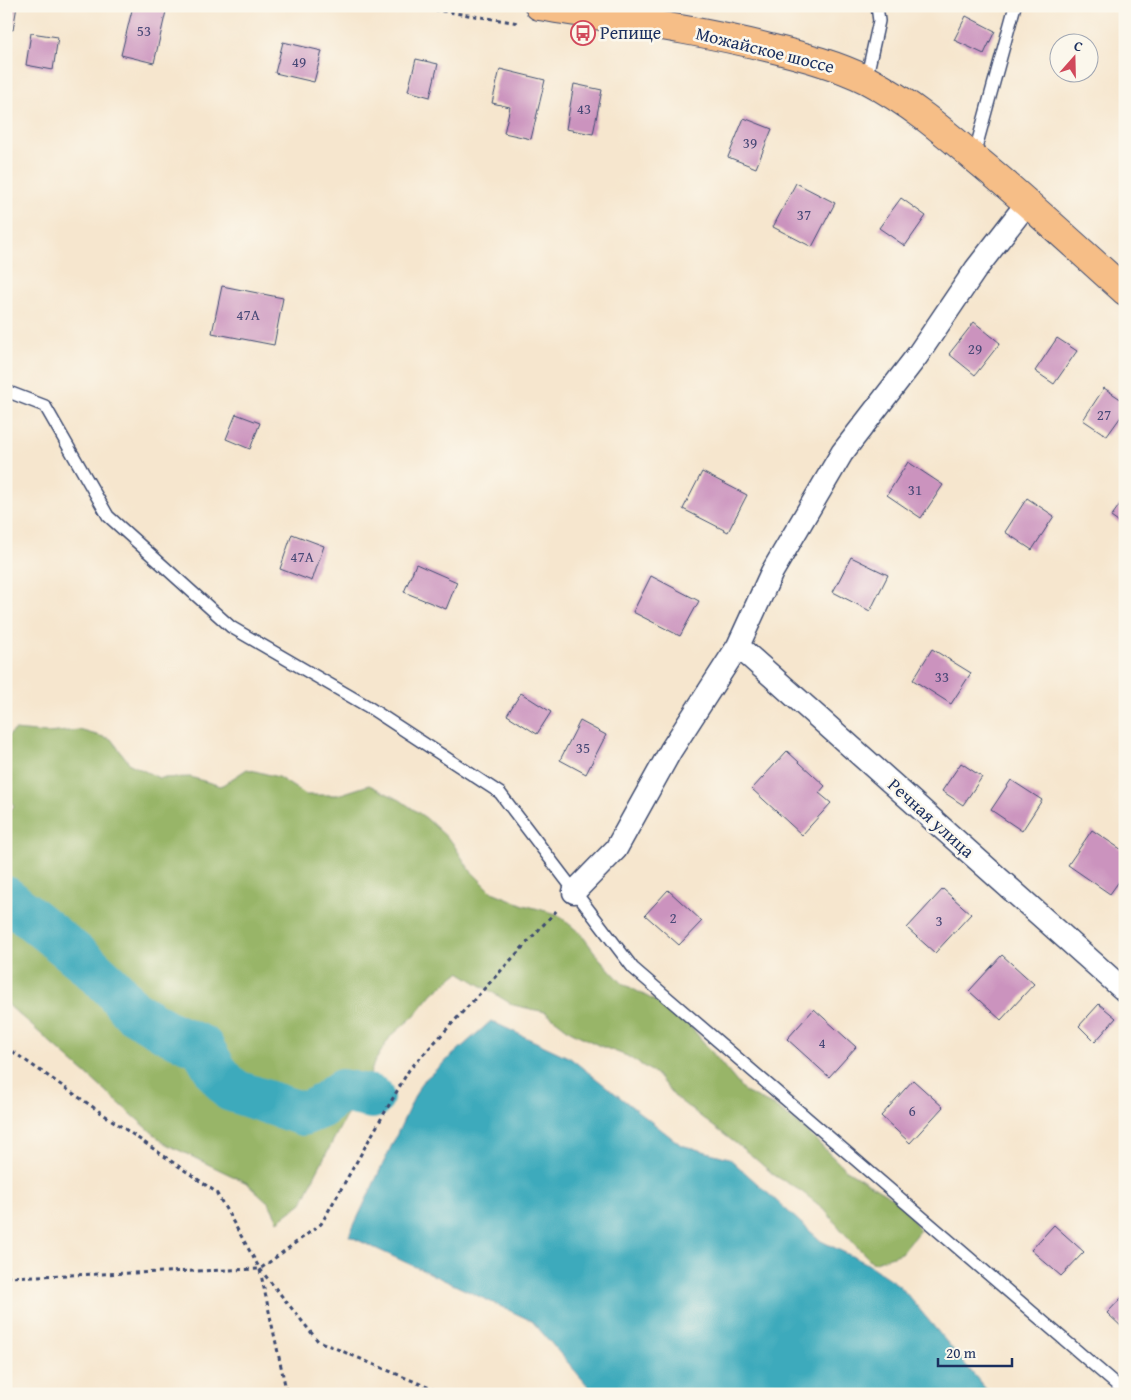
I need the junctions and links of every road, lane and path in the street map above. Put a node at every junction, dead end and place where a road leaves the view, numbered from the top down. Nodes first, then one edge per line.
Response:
1 (410, 6) edge
2 (877, 6) edge
3 (1015, 6) edge
4 (532, 15) edge
5 (866, 80) junction
6 (974, 157) junction
7 (1028, 202) junction
8 (1125, 291) edge
9 (6, 391) edge
10 (738, 646) junction
11 (574, 892) junction
12 (1125, 991) edge
13 (6, 1047) edge
14 (260, 1270) junction
15 (6, 1277) edge
16 (1125, 1392) edge
17 (287, 1394) edge
18 (444, 1394) edge

1 - 4 path
2 - 5 lane
3 - 6 lane
4 - 5 main road, Можайское шоссе
5 - 6 main road, Можайское шоссе
6 - 7 main road, Можайское шоссе
7 - 8 main road, Можайское шоссе
7 - 10 street
9 - 11 lane
10 - 11 street
10 - 12 street, Речная улица
11 - 14 path
11 - 16 lane
13 - 14 path
14 - 15 path
14 - 17 path
14 - 18 path

